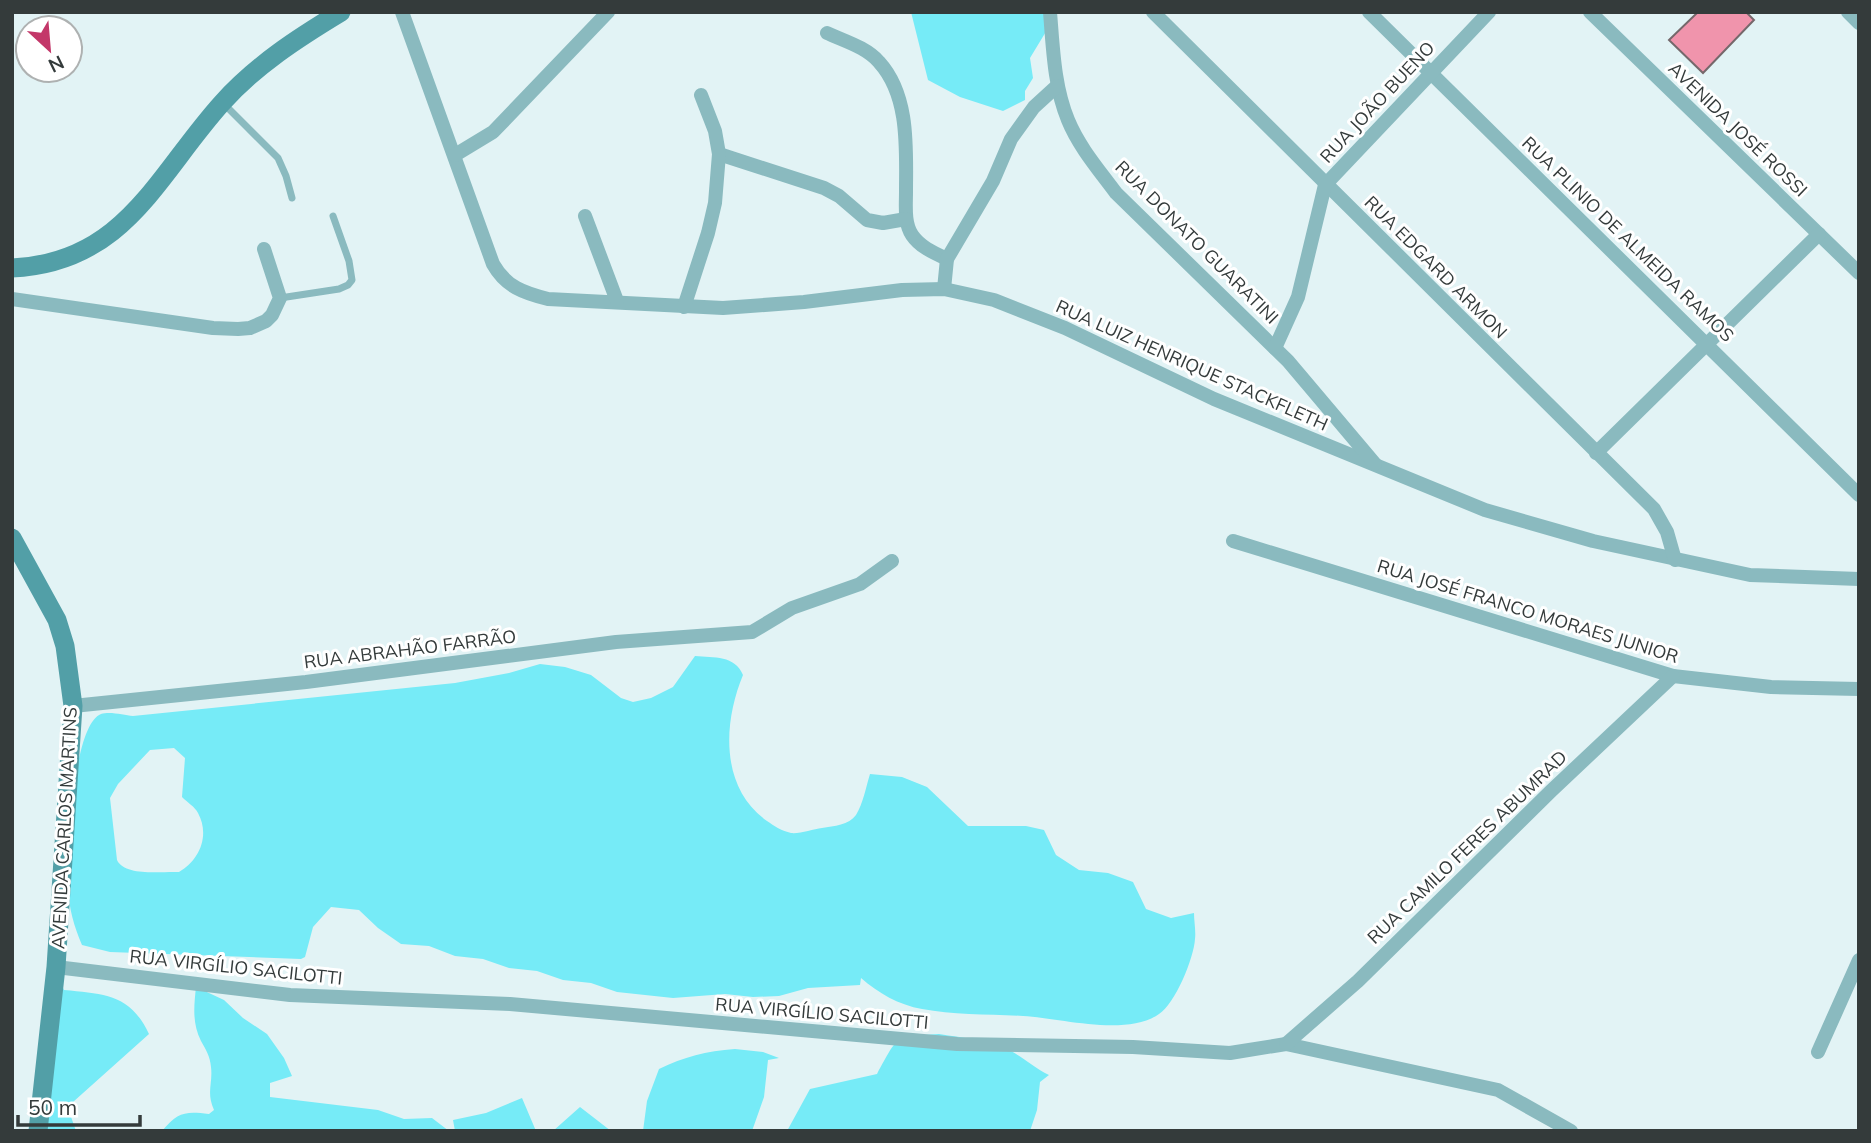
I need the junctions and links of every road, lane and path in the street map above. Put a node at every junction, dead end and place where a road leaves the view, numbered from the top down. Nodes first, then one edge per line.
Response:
1 (341, 12) edge
2 (402, 12) edge
3 (608, 12) edge
4 (1050, 12) edge
5 (1153, 12) edge
6 (1369, 12) edge
7 (1489, 12) edge
8 (1590, 12) edge
9 (1849, 12) edge
10 (1859, 23) edge
11 (827, 33) dead end
12 (1431, 73) junction
13 (1057, 86) junction
14 (701, 95) dead end
15 (223, 102) junction
16 (455, 155) junction
17 (719, 155) junction
18 (1325, 185) junction
19 (292, 198) dead end
20 (333, 216) dead end
21 (585, 216) dead end
22 (906, 219) junction
23 (1819, 234) junction
24 (264, 249) dead end
25 (947, 259) junction
26 (12, 268) edge
27 (1859, 272) edge
28 (944, 289) junction
29 (281, 298) junction
30 (12, 299) edge
31 (617, 301) junction
32 (684, 307) junction
33 (1708, 344) junction
34 (1275, 348) junction
35 (1597, 453) junction
36 (1378, 468) junction
37 (1859, 495) edge
38 (12, 538) edge
39 (1233, 541) dead end
40 (1675, 560) junction
41 (892, 561) dead end
42 (1859, 579) edge
43 (1673, 676) junction
44 (1859, 689) edge
45 (73, 706) junction
46 (1859, 960) edge
47 (56, 967) junction
48 (1286, 1044) junction
49 (1818, 1052) dead end
50 (38, 1131) edge
51 (1571, 1131) edge

1 - 15 street
2 - 16 street
3 - 16 street
4 - 13 street, RUA DONATO GUARATINI
5 - 18 street, RUA EDGARD ARMON
6 - 12 street, RUA PLINIO DE ALMEIDA RAMOS
7 - 12 street, RUA JOÃO BUENO
8 - 23 street, AVENIDA JOSÉ ROSSI
9 - 10 street
11 - 22 street
12 - 18 street, RUA JOÃO BUENO
12 - 33 street, RUA PLINIO DE ALMEIDA RAMOS
13 - 25 street
13 - 34 street, RUA DONATO GUARATINI
14 - 17 street
15 - 19 lane
15 - 26 street
16 - 31 street, RUA LUIZ HENRIQUE STACKFLETH
17 - 22 street
17 - 32 street
18 - 34 street, RUA JOÃO BUENO
18 - 35 street, RUA EDGARD ARMON
20 - 29 lane
21 - 31 street
22 - 25 street
23 - 27 street, AVENIDA JOSÉ ROSSI
23 - 33 street
24 - 29 street
25 - 28 street
28 - 32 street, RUA LUIZ HENRIQUE STACKFLETH
28 - 36 street, RUA LUIZ HENRIQUE STACKFLETH
29 - 30 street
31 - 32 street, RUA LUIZ HENRIQUE STACKFLETH
33 - 35 street
33 - 37 street, RUA PLINIO DE ALMEIDA RAMOS
34 - 36 street, RUA DONATO GUARATINI
35 - 40 street, RUA EDGARD ARMON
36 - 40 street, RUA LUIZ HENRIQUE STACKFLETH
38 - 45 street, AVENIDA CARLOS MARTINS
39 - 43 street, RUA JOSÉ FRANCO MORAES JUNIOR
40 - 42 street, RUA LUIZ HENRIQUE STACKFLETH
41 - 45 street, RUA ABRAHÃO FARRÃO
43 - 44 street, RUA JOSÉ FRANCO MORAES JUNIOR
43 - 48 street, RUA CAMILO FERES ABUMRAD
45 - 47 street, AVENIDA CARLOS MARTINS
46 - 49 street
47 - 48 street, RUA VIRGÍLIO SACILOTTI
47 - 50 street, AVENIDA CARLOS MARTINS
48 - 51 street, RUA VIRGÍLIO SACILOTTI

